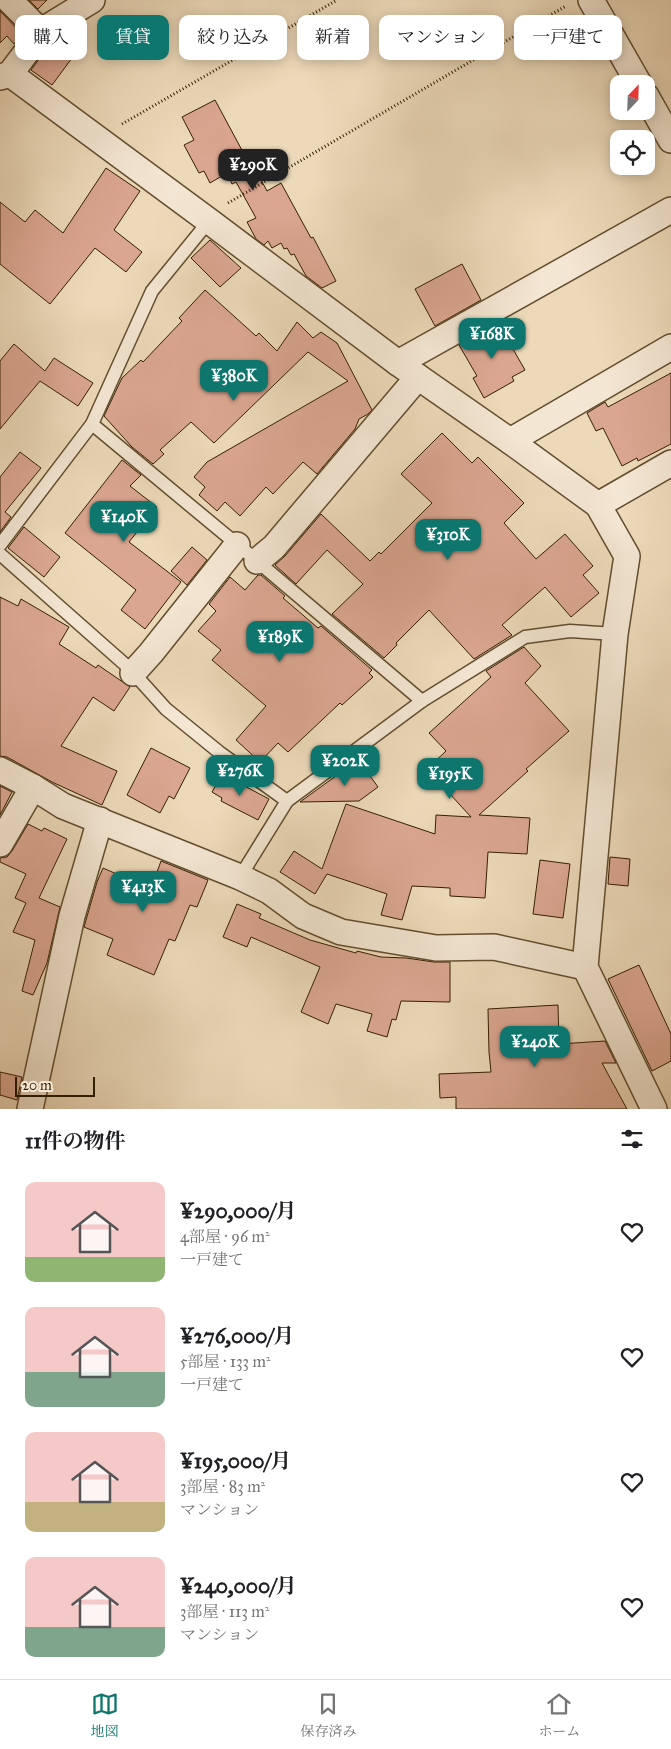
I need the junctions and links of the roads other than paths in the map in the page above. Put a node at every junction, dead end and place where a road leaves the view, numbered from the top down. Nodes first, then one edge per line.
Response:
1 (9, 0) edge
2 (92, 0) edge
3 (580, 2) edge
4 (24, 15) edge
5 (68, 15) edge
6 (18, 60) edge
7 (5, 75) edge
8 (633, 75) edge
9 (655, 112) edge
10 (671, 140) edge
11 (671, 210) edge
12 (206, 219) junction
13 (671, 347) edge
14 (398, 363) junction
15 (418, 377) junction
16 (92, 424) junction
17 (510, 441) junction
18 (671, 463) edge
19 (598, 504) junction
20 (0, 545) edge
21 (237, 545) junction
22 (0, 554) edge
23 (257, 561) junction
24 (615, 634) junction
25 (133, 673) junction
26 (422, 701) junction
27 (0, 770) edge
28 (33, 787) junction
29 (287, 801) junction
30 (100, 820) junction
31 (0, 844) edge
32 (240, 877) junction
33 (585, 967) junction
34 (30, 1109) edge
35 (654, 1109) edge

1 - 4 street
2 - 5 street
3 - 8 street
6 - 7 street
7 - 12 street
9 - 10 street
11 - 14 street
12 - 14 street
12 - 16 lane
13 - 17 street
14 - 15 street
15 - 17 street
15 - 23 street
16 - 20 lane
16 - 21 lane
17 - 19 street
18 - 19 street
19 - 24 street
21 - 23 lane
21 - 25 street
22 - 25 lane
23 - 26 lane
24 - 26 lane
24 - 33 street
25 - 29 lane
26 - 29 lane
27 - 28 street
28 - 30 street
28 - 31 street
29 - 32 lane
30 - 32 street
30 - 34 street
32 - 33 street
33 - 35 street

